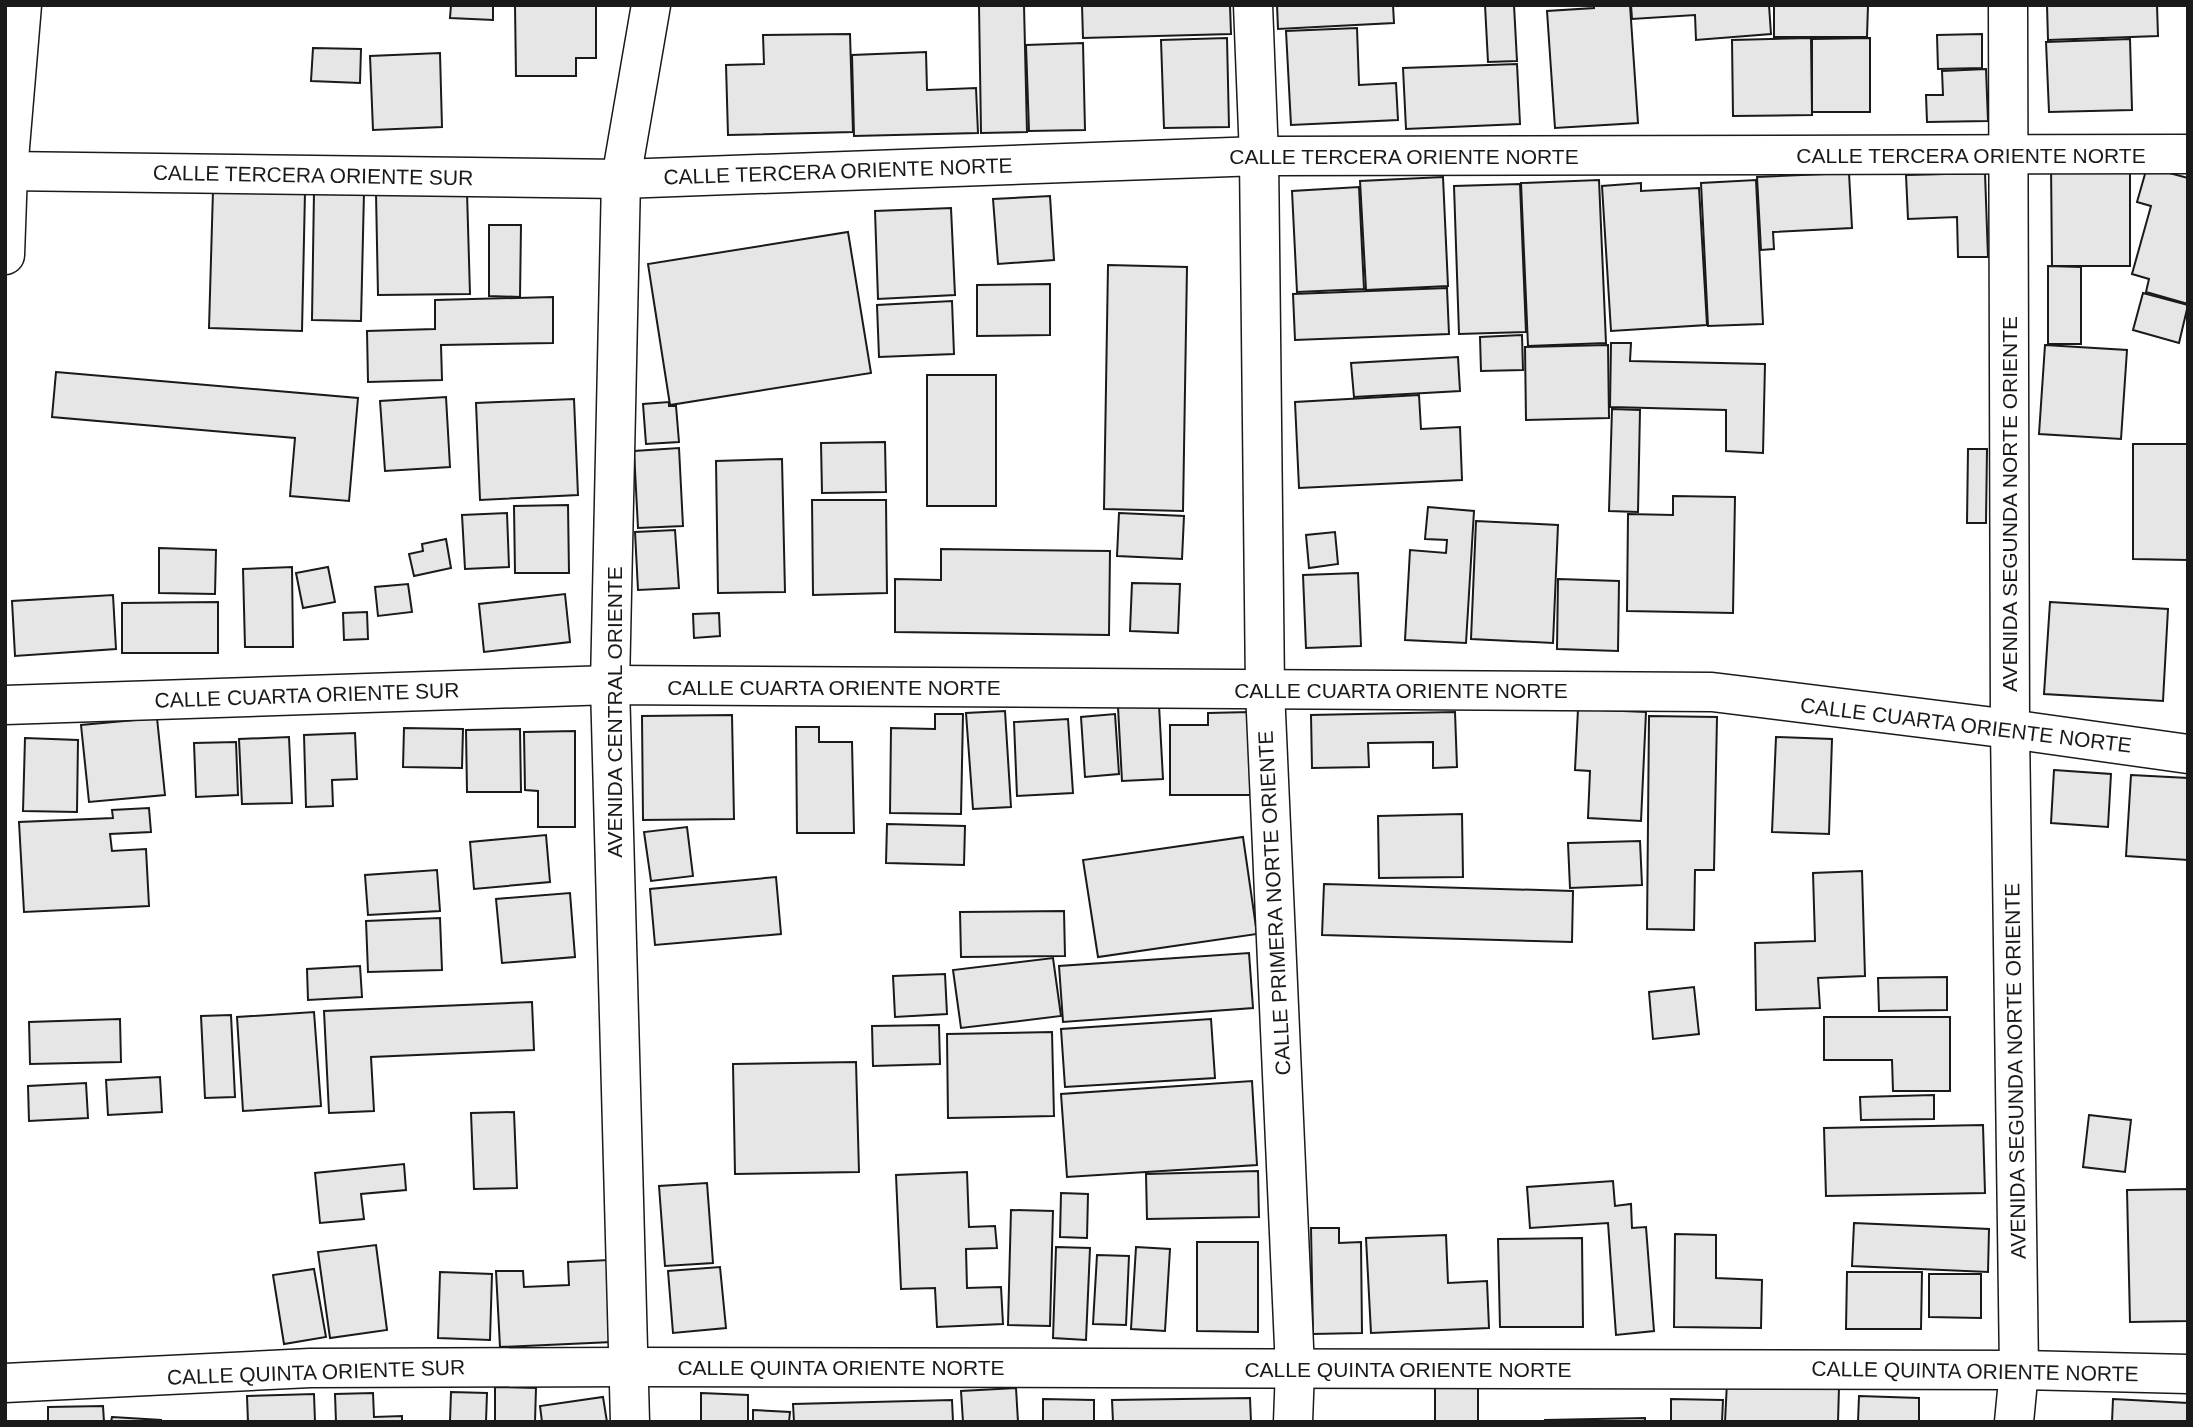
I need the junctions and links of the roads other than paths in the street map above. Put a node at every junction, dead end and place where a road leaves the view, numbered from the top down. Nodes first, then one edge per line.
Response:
1 (22, 5) edge
2 (651, 5) edge
3 (1253, 5) edge
4 (2008, 5) edge
5 (2009, 153) junction
6 (2188, 154) edge
7 (1259, 156) junction
8 (6, 171) edge
9 (621, 179) junction
10 (5, 254) edge
11 (610, 685) junction
12 (1265, 690) junction
13 (5, 705) edge
14 (2010, 729) junction
15 (2188, 754) edge
16 (628, 1367) junction
17 (1295, 1369) junction
18 (2019, 1370) junction
19 (2188, 1374) edge
20 (5, 1383) edge
21 (630, 1422) edge
22 (1293, 1422) edge
23 (2014, 1422) edge

1 - 8 street
2 - 9 street, AVENIDA CENTRAL ORIENTE
3 - 7 street, CALLE PRIMERA NORTE ORIENTE
4 - 5 street, AVENIDA SEGUNDA NORTE ORIENTE
5 - 6 street, CALLE TERCERA ORIENTE NORTE
5 - 7 street, CALLE TERCERA ORIENTE NORTE
5 - 14 street, AVENIDA SEGUNDA NORTE ORIENTE
7 - 9 street, CALLE TERCERA ORIENTE NORTE
7 - 12 street, CALLE PRIMERA NORTE ORIENTE
8 - 9 street, CALLE TERCERA ORIENTE SUR
8 - 10 street
9 - 11 street, AVENIDA CENTRAL ORIENTE
11 - 12 street, CALLE CUARTA ORIENTE NORTE
11 - 13 street, CALLE CUARTA ORIENTE SUR
11 - 16 street, AVENIDA CENTRAL ORIENTE
12 - 14 street, CALLE CUARTA ORIENTE NORTE
12 - 17 street, CALLE PRIMERA NORTE ORIENTE
14 - 15 street, CALLE CUARTA ORIENTE NORTE
14 - 18 street, AVENIDA SEGUNDA NORTE ORIENTE
16 - 17 street, CALLE QUINTA ORIENTE NORTE
16 - 20 street, CALLE QUINTA ORIENTE SUR
16 - 21 street, AVENIDA CENTRAL ORIENTE
17 - 18 street, CALLE QUINTA ORIENTE NORTE
17 - 22 street, CALLE PRIMERA NORTE ORIENTE
18 - 19 street, CALLE QUINTA ORIENTE NORTE
18 - 23 street, AVENIDA SEGUNDA NORTE ORIENTE

